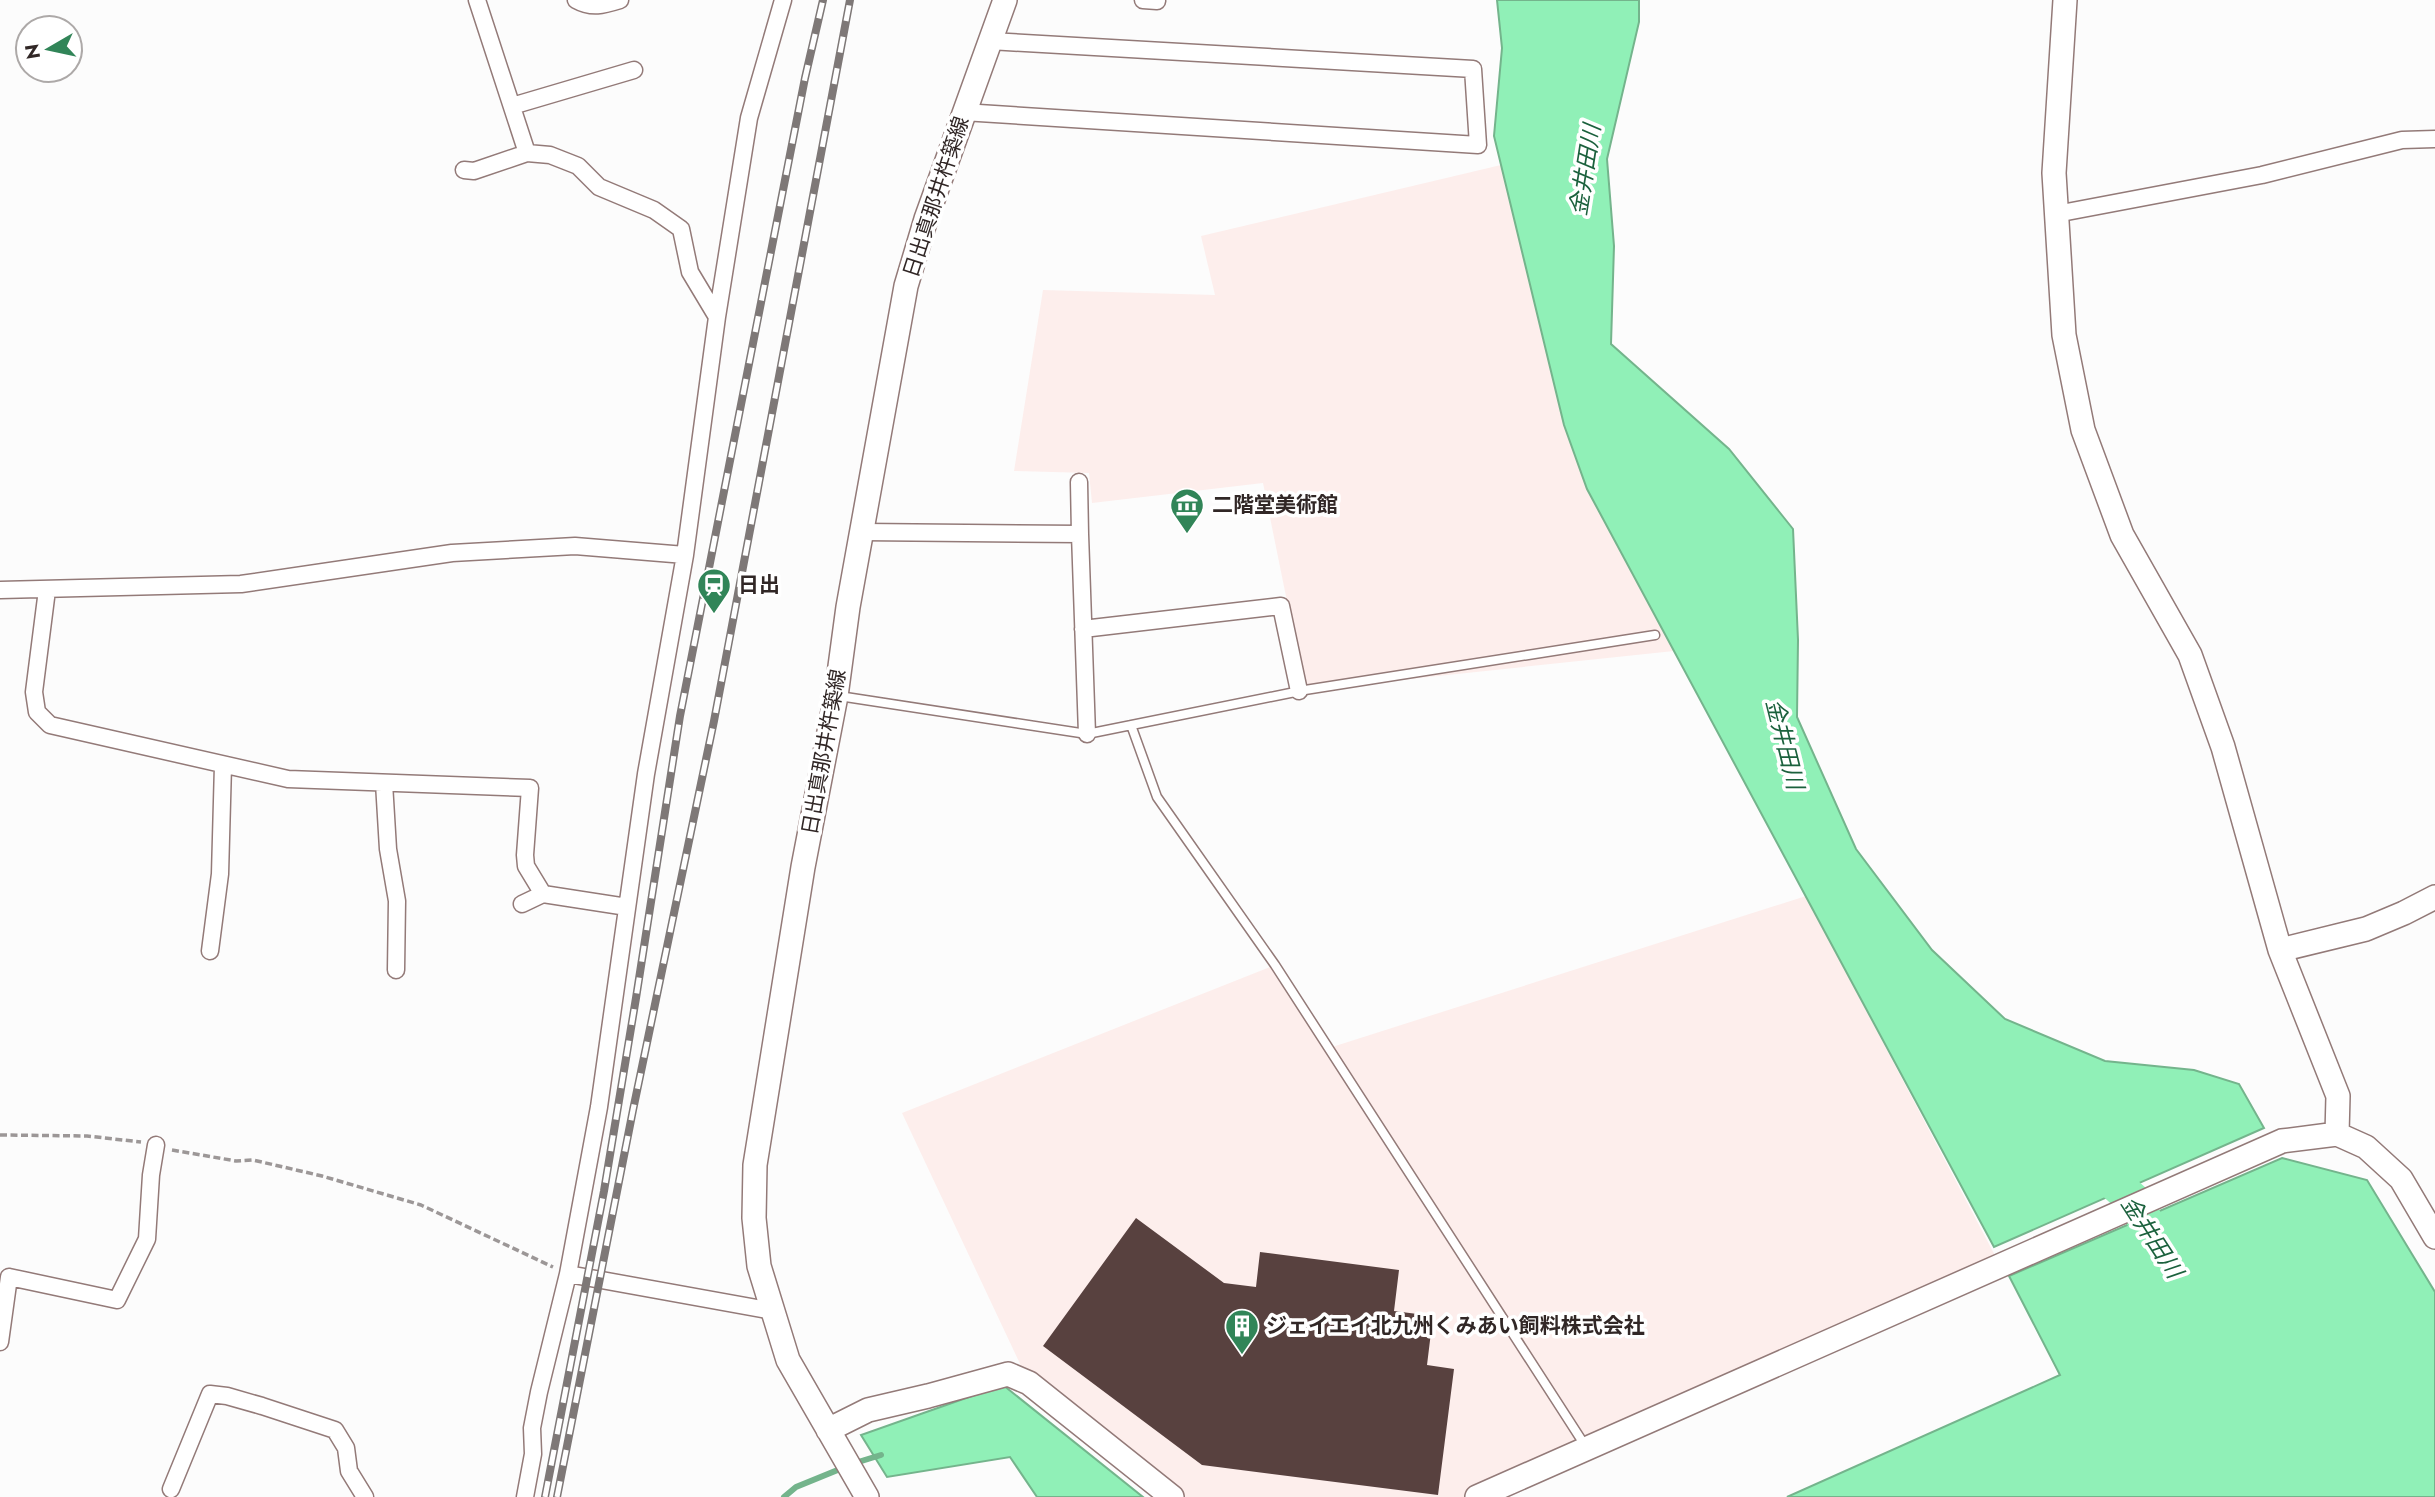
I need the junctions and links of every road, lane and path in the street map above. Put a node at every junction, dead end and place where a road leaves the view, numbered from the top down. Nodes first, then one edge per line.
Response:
1 (477, 0) edge
2 (576, 0) edge
3 (620, 0) edge
4 (783, 0) edge
5 (1005, 0) edge
6 (1143, 0) edge
7 (2065, 0) edge
8 (1157, 1) edge
9 (990, 41) junction
10 (634, 70) dead end
11 (512, 106) junction
12 (964, 112) junction
13 (2435, 139) edge
14 (527, 153) junction
15 (464, 170) dead end
16 (2056, 214) junction
17 (717, 317) junction
18 (1079, 482) dead end
19 (862, 532) junction
20 (1080, 534) junction
21 (685, 555) junction
22 (0, 590) edge
23 (47, 590) junction
24 (1083, 629) junction
25 (1656, 635) dead end
26 (1299, 691) junction
27 (836, 696) junction
28 (1131, 725) junction
29 (1087, 734) junction
30 (223, 765) junction
31 (384, 783) junction
32 (544, 894) junction
33 (2435, 897) edge
34 (522, 904) dead end
35 (627, 907) junction
36 (2280, 950) junction
37 (210, 951) dead end
38 (396, 970) dead end
39 (2337, 1134) junction
40 (0, 1135) edge
41 (156, 1145) junction
42 (2435, 1237) edge
43 (568, 1274) junction
44 (773, 1311) junction
45 (0, 1342) edge
46 (828, 1430) junction
47 (1586, 1447) junction
48 (171, 1489) dead end
49 (365, 1497) edge
50 (525, 1497) edge
51 (867, 1497) edge
52 (1172, 1497) edge
53 (1477, 1497) edge

1 - 11 street
2 - 3 street
4 - 17 street
5 - 9 street, 日出真那井杵築線
6 - 8 street
7 - 16 street
9 - 12 street, 日出真那井杵築線
9 - 12 street
10 - 11 street
11 - 14 street
12 - 19 street, 日出真那井杵築線
13 - 16 street
14 - 15 street
14 - 17 street
16 - 36 street
17 - 21 street
18 - 20 street
19 - 20 street
19 - 27 street, 日出真那井杵築線
20 - 24 street
21 - 23 street
21 - 35 street
22 - 23 street
23 - 30 street
24 - 26 street
24 - 29 street
25 - 26 lane
26 - 28 lane
27 - 29 lane
27 - 44 street, 日出真那井杵築線
28 - 29 lane
28 - 47 lane
30 - 31 street
30 - 37 street
31 - 32 street
31 - 38 street
32 - 34 street
32 - 35 street
33 - 36 street
35 - 43 street
36 - 39 street
39 - 42 street
39 - 47 street
40 - 41 path
41 - 43 path
41 - 45 street
43 - 44 street
43 - 50 street
44 - 46 street, 日出真那井杵築線
46 - 51 street, 日出真那井杵築線
46 - 52 street
47 - 53 street
48 - 49 street

